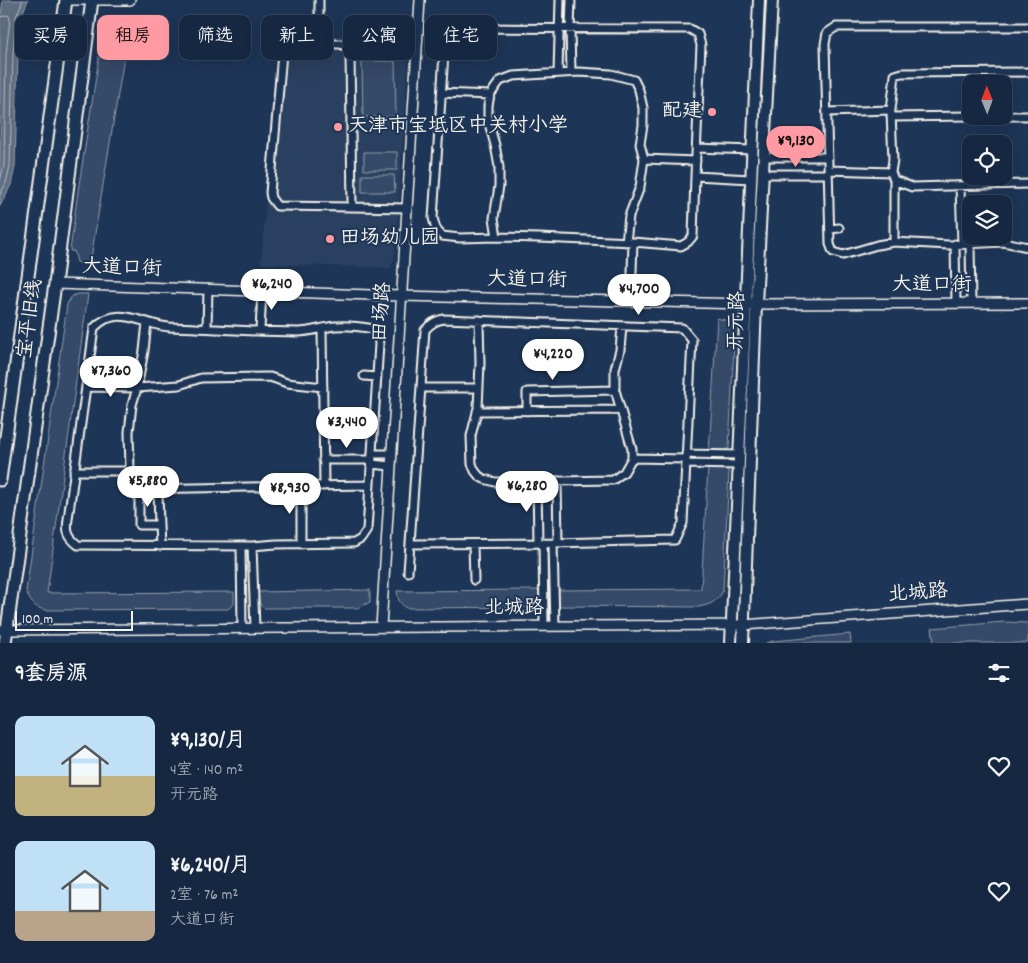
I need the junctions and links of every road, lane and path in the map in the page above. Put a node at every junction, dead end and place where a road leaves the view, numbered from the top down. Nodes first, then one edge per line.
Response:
1 (66, 0) edge
2 (71, 0) edge
3 (92, 0) edge
4 (130, 0) edge
5 (319, 0) edge
6 (420, 0) edge
7 (560, 0) edge
8 (571, 0) edge
9 (759, 0) edge
10 (772, 0) edge
11 (319, 15) edge
12 (1028, 27) edge
13 (558, 28) junction
14 (570, 28) junction
15 (333, 44) edge
16 (281, 60) edge
17 (571, 72) junction
18 (1028, 72) edge
19 (558, 73) junction
20 (442, 93) junction
21 (490, 95) junction
22 (827, 112) junction
23 (891, 113) junction
24 (962, 116) edge
25 (1012, 116) edge
26 (1028, 116) edge
27 (696, 148) junction
28 (752, 150) junction
29 (763, 157) junction
30 (828, 157) junction
31 (644, 159) junction
32 (696, 161) junction
33 (828, 172) junction
34 (890, 172) junction
35 (762, 174) junction
36 (696, 176) junction
37 (751, 178) junction
38 (894, 180) junction
39 (1028, 184) edge
40 (960, 186) junction
41 (352, 207) junction
42 (407, 208) junction
43 (839, 228) dead end
44 (830, 229) junction
45 (497, 237) junction
46 (630, 242) junction
47 (894, 242) junction
48 (962, 244) junction
49 (1012, 244) edge
50 (962, 245) edge
51 (1028, 247) edge
52 (56, 284) junction
53 (208, 289) junction
54 (262, 291) junction
55 (401, 296) junction
56 (631, 301) junction
57 (956, 303) junction
58 (971, 303) junction
59 (1028, 303) edge
60 (751, 304) junction
61 (479, 320) junction
62 (147, 322) junction
63 (622, 326) junction
64 (207, 328) junction
65 (322, 329) junction
66 (260, 330) junction
67 (364, 376) dead end
68 (377, 376) junction
69 (86, 387) junction
70 (323, 387) junction
71 (137, 388) junction
72 (421, 388) junction
73 (479, 388) junction
74 (615, 390) junction
75 (620, 410) junction
76 (477, 411) junction
77 (527, 411) junction
78 (392, 454) junction
79 (632, 458) junction
80 (372, 459) junction
81 (686, 459) junction
82 (323, 460) junction
83 (739, 460) junction
84 (391, 466) junction
85 (74, 470) junction
86 (130, 471) junction
87 (0, 480) edge
88 (557, 481) junction
89 (537, 482) junction
90 (370, 485) junction
91 (301, 486) junction
92 (324, 486) junction
93 (139, 489) junction
94 (158, 489) junction
95 (159, 527) junction
96 (540, 543) junction
97 (556, 543) junction
98 (301, 544) junction
99 (410, 544) junction
100 (474, 544) junction
101 (160, 546) junction
102 (241, 546) junction
103 (252, 546) junction
104 (408, 572) dead end
105 (474, 580) dead end
106 (1028, 604) edge
107 (732, 625) junction
108 (743, 625) junction
109 (544, 626) junction
110 (555, 626) junction
111 (381, 627) junction
112 (242, 628) junction
113 (255, 628) junction
114 (3, 630) edge
115 (5, 643) edge
116 (731, 643) edge
117 (743, 643) edge

1 - 87 main road, 宝平旧线
2 - 3 street
3 - 4 street
3 - 52 main road, 宝平旧线
5 - 11 street
6 - 42 street, 田场路
7 - 13 street
8 - 14 street
9 - 28 main road, 开元路
10 - 29 main road, 开元路
12 - 22 street
13 - 14 street
13 - 19 street
13 - 20 street
14 - 17 street
14 - 27 street
15 - 41 street
16 - 41 street
17 - 19 street
17 - 31 street
18 - 23 street
19 - 21 street
20 - 21 street
20 - 45 street
21 - 45 street
22 - 23 street
22 - 30 street
23 - 24 street
23 - 34 street
25 - 26 street
27 - 28 street
27 - 32 street
28 - 37 main road, 开元路
29 - 30 street
29 - 35 main road, 开元路
30 - 33 street
31 - 32 street
31 - 46 street
32 - 36 street
33 - 34 street
33 - 35 street
33 - 44 street
34 - 38 street
35 - 60 main road, 开元路
36 - 37 street
36 - 46 street
37 - 60 main road, 开元路
38 - 40 street
38 - 47 street
39 - 40 street
40 - 48 street
41 - 42 street
42 - 55 street, 田场路
43 - 44 street
44 - 47 street
45 - 46 street
46 - 56 street
47 - 48 street
48 - 57 street
49 - 51 street
50 - 58 street
52 - 53 street, 大道口街
52 - 114 main road, 宝平旧线
53 - 54 street, 大道口街
53 - 64 street
54 - 55 street, 大道口街
54 - 66 street
55 - 56 street, 大道口街
55 - 78 street, 田场路
56 - 60 street, 大道口街
57 - 58 street, 大道口街
57 - 60 street, 大道口街
58 - 59 street, 大道口街
60 - 83 main road, 开元路
60 - 108 main road, 开元路
61 - 63 street
61 - 72 street
61 - 73 street
62 - 64 street
62 - 69 street
62 - 71 street
63 - 74 street
63 - 81 street
64 - 66 street
65 - 66 street
65 - 68 street
65 - 70 street
67 - 68 street
68 - 80 street
69 - 71 street
69 - 85 street
70 - 71 street
70 - 82 street
71 - 86 street
72 - 73 street
72 - 99 street
73 - 76 street
74 - 75 street
74 - 77 street
75 - 77 street
75 - 79 street
76 - 77 street
76 - 89 street
78 - 80 street
78 - 84 street, 田场路
79 - 81 street
79 - 88 street
80 - 82 street
80 - 84 street
80 - 90 street
81 - 83 street
81 - 97 street
82 - 92 street
83 - 107 main road, 开元路
84 - 111 street, 田场路
85 - 86 street
85 - 101 street
86 - 93 street
88 - 89 street
88 - 97 street
89 - 96 street
90 - 92 street
90 - 98 street
91 - 92 street
91 - 94 street
91 - 98 street
93 - 94 street
93 - 95 street
94 - 95 street
95 - 101 street
96 - 97 street
96 - 100 street
96 - 109 street
97 - 110 street
98 - 103 street
99 - 100 street
99 - 104 street
100 - 105 street
101 - 102 street
102 - 103 street
102 - 112 street
103 - 113 street
106 - 108 street, 北城路
107 - 108 street, 北城路
107 - 110 street, 北城路
107 - 116 main road, 开元路
108 - 117 main road, 开元路
109 - 110 street, 北城路
109 - 111 street, 北城路
111 - 113 street, 北城路
112 - 113 street, 北城路
112 - 114 street, 北城路
114 - 115 main road, 宝平旧线

